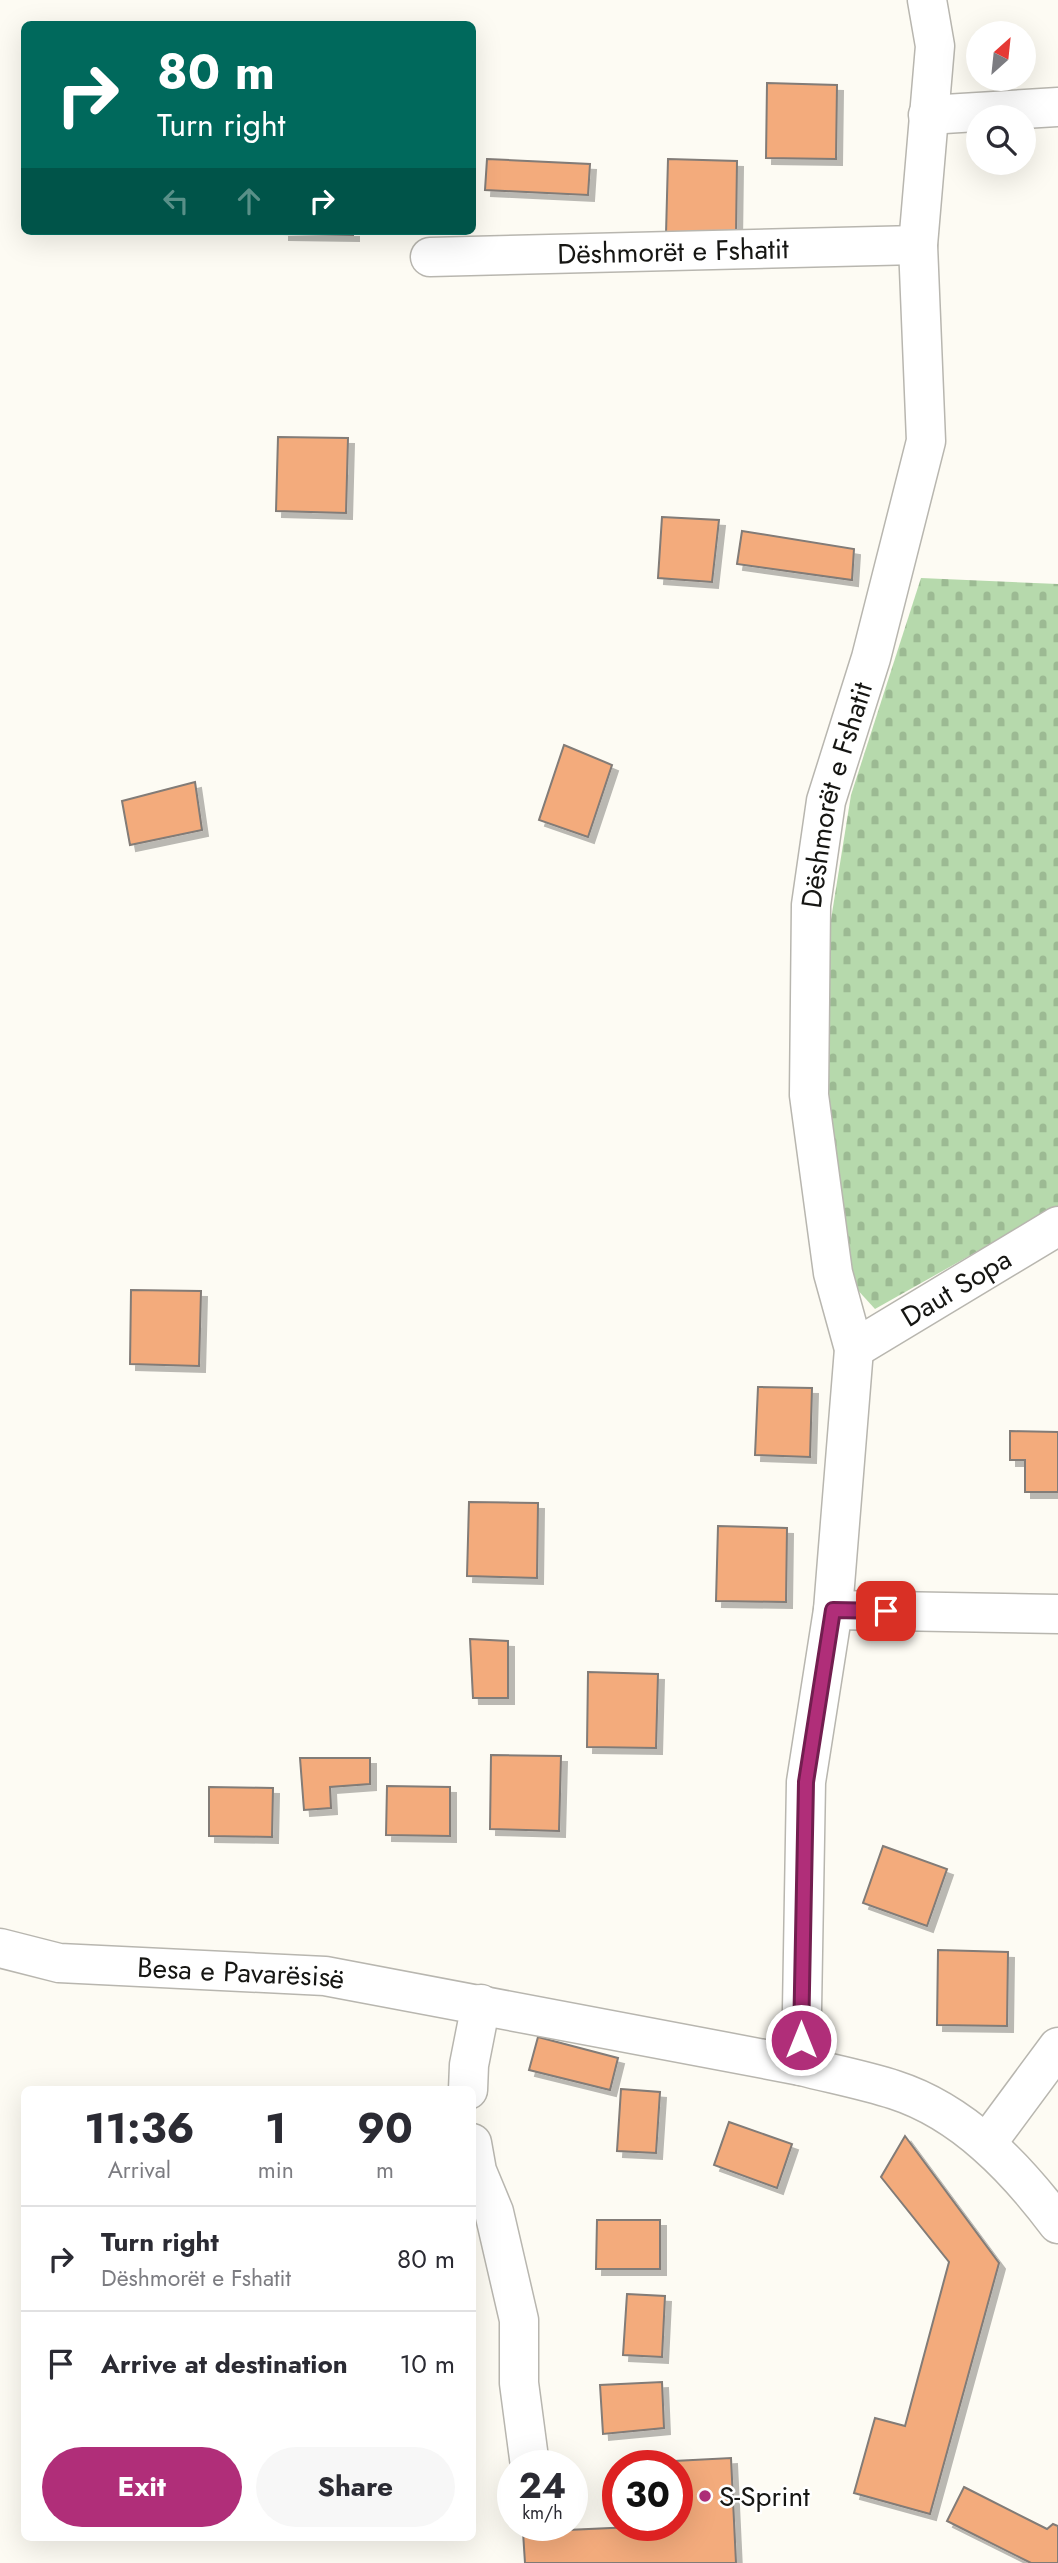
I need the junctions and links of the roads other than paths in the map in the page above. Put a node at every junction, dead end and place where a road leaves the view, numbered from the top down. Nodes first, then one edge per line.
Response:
1 (927, 0) edge
2 (1058, 107) edge
3 (928, 116) junction
4 (918, 245) junction
5 (430, 257) dead end
6 (1058, 1226) edge
7 (854, 1349) junction
8 (833, 1610) junction
9 (1058, 1614) edge
10 (0, 1948) edge
11 (481, 2004) junction
12 (1058, 2047) edge
13 (801, 2066) junction
14 (468, 2086) edge
15 (986, 2143) junction
16 (476, 2165) edge
17 (1058, 2224) edge
18 (528, 2450) edge

1 - 3 street, Dëshmorët e Fshatit
2 - 3 street
3 - 4 street, Dëshmorët e Fshatit
4 - 5 street, Dëshmorët e Fshatit
4 - 7 street, Dëshmorët e Fshatit
6 - 7 street, Daut Sopa
7 - 8 street, Dëshmorët e Fshatit
8 - 9 street
8 - 13 street
10 - 11 street, Besa e Pavarësisë
11 - 13 street, Besa e Pavarësisë
11 - 14 street
12 - 15 street
13 - 15 street
15 - 17 street
16 - 18 street

